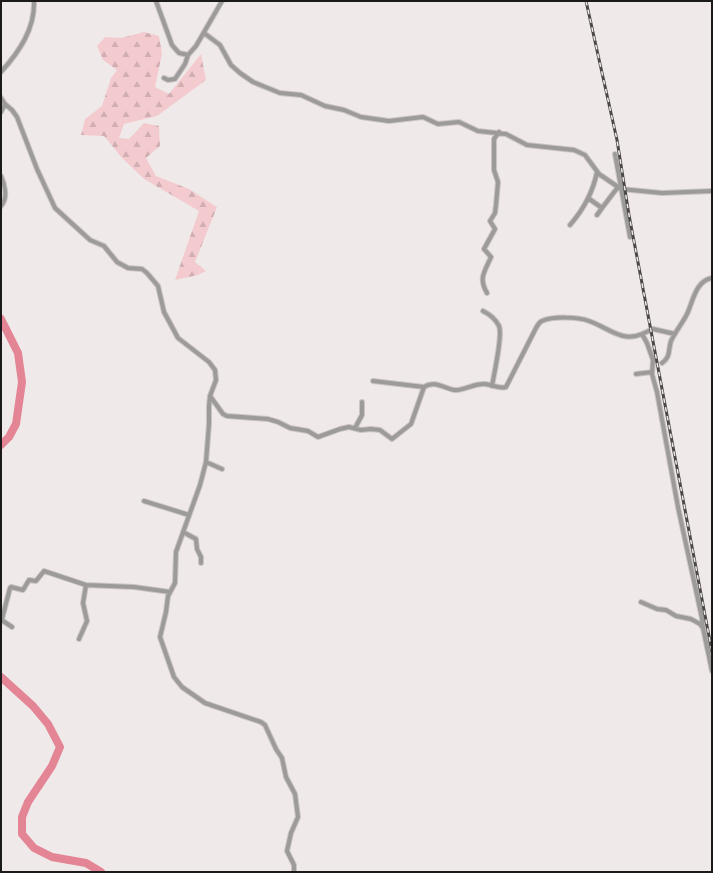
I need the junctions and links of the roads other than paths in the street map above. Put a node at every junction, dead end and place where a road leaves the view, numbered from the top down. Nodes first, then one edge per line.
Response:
1 (34, 1) edge
2 (156, 1) edge
3 (222, 1) edge
4 (204, 33) junction
5 (188, 55) junction
6 (1, 72) edge
7 (164, 78) dead end
8 (1, 98) edge
9 (5, 104) junction
10 (1, 112) edge
11 (499, 132) junction
12 (615, 154) dead end
13 (597, 172) junction
14 (1, 176) edge
15 (619, 188) junction
16 (712, 191) edge
17 (588, 198) junction
18 (1, 206) edge
19 (602, 208) junction
20 (598, 215) dead end
21 (570, 225) dead end
22 (630, 237) dead end
23 (712, 278) edge
24 (487, 293) dead end
25 (483, 311) dead end
26 (642, 334) junction
27 (675, 334) junction
28 (662, 363) dead end
29 (652, 372) junction
30 (636, 374) dead end
31 (373, 381) dead end
32 (492, 386) junction
33 (424, 387) junction
34 (210, 396) junction
35 (362, 402) dead end
36 (354, 428) junction
37 (206, 462) junction
38 (222, 468) dead end
39 (144, 502) dead end
40 (189, 515) junction
41 (183, 532) junction
42 (201, 563) dead end
43 (86, 585) junction
44 (170, 592) junction
45 (641, 602) dead end
46 (12, 628) dead end
47 (703, 628) junction
48 (79, 639) dead end
49 (712, 670) edge
50 (294, 872) edge

1 - 6 street
2 - 5 street
3 - 4 street
4 - 5 street
4 - 11 street
5 - 7 street
8 - 9 street
9 - 10 street
9 - 34 street
11 - 13 street
11 - 24 street
12 - 15 street
13 - 15 street
13 - 17 street
14 - 18 street
15 - 16 street
15 - 19 street
15 - 22 street
17 - 19 street
17 - 21 street
19 - 20 street
23 - 27 street
25 - 32 street
26 - 27 street
26 - 29 street
26 - 32 street
27 - 28 street
29 - 30 street
29 - 47 street
31 - 33 street
32 - 33 street
33 - 36 street
34 - 36 street
34 - 37 street
35 - 36 street
37 - 38 street
37 - 40 street
39 - 40 street
40 - 41 street
41 - 42 street
41 - 44 street
43 - 44 street
43 - 46 street
43 - 48 street
44 - 50 street
45 - 47 street
47 - 49 street

